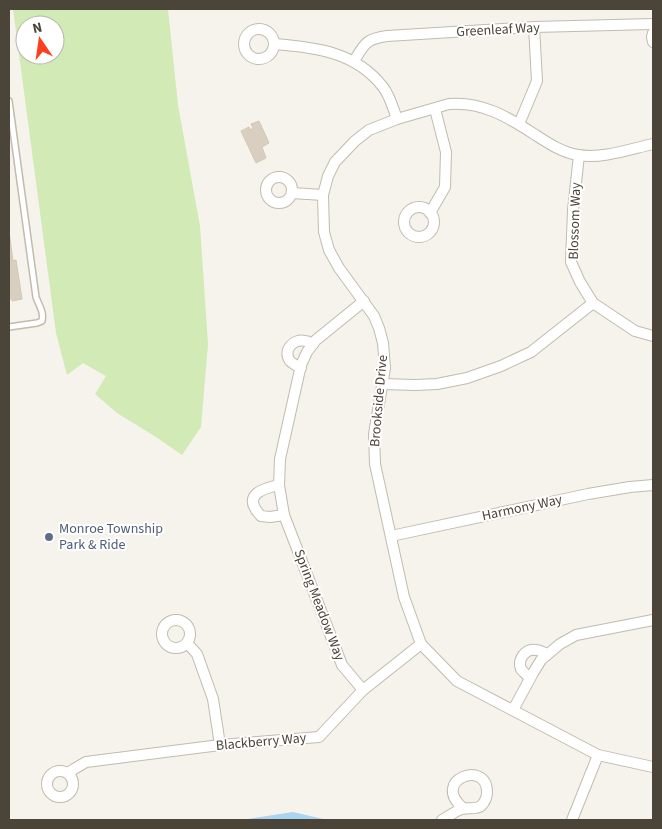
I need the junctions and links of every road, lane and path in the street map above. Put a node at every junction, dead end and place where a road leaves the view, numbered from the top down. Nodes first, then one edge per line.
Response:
1 (653, 24) edge
2 (534, 28) junction
3 (653, 33) edge
4 (653, 42) edge
5 (274, 44) dead end
6 (354, 61) junction
7 (9, 101) edge
8 (435, 109) junction
9 (397, 119) junction
10 (519, 124) junction
11 (653, 144) edge
12 (579, 155) junction
13 (292, 192) dead end
14 (322, 195) junction
15 (430, 213) dead end
16 (364, 301) junction
17 (593, 303) junction
18 (9, 327) edge
19 (653, 336) edge
20 (313, 344) junction
21 (301, 368) junction
22 (383, 384) junction
23 (278, 485) junction
24 (653, 485) edge
25 (284, 515) junction
26 (391, 536) junction
27 (653, 620) edge
28 (187, 642) dead end
29 (421, 644) junction
30 (548, 654) junction
31 (530, 678) junction
32 (363, 690) junction
33 (513, 710) junction
34 (220, 745) junction
35 (598, 755) junction
36 (653, 767) edge
37 (68, 773) dead end
38 (464, 808) dead end
39 (442, 820) edge
40 (572, 820) edge

1 - 2 street, Greenleaf Way
2 - 6 street, Greenleaf Way
2 - 10 street
3 - 4 street
5 - 6 street
6 - 9 street
7 - 18 lane
8 - 9 street, Brookside Drive
8 - 10 street, Brookside Drive
8 - 15 street
9 - 14 street, Brookside Drive
10 - 12 street, Brookside Drive
11 - 12 street, Brookside Drive
12 - 17 street, Blossom Way
13 - 14 street
14 - 16 street, Brookside Drive
16 - 20 street, Spring Meadow Way
16 - 22 street, Brookside Drive
17 - 19 street, Blossom Way
17 - 22 street
20 - 21 street, Spring Meadow Way
20 - 21 street
21 - 23 street, Spring Meadow Way
22 - 26 street, Brookside Drive
23 - 25 street, Spring Meadow Way
23 - 25 street
24 - 26 street, Harmony Way
25 - 32 street, Spring Meadow Way
26 - 29 street, Brookside Drive
27 - 30 street
28 - 34 street
29 - 32 street, Blackberry Way
29 - 33 street, Brookside Drive
30 - 31 street
30 - 31 street
31 - 33 street
32 - 34 street, Blackberry Way
33 - 35 street, Brookside Drive
34 - 37 street, Blackberry Way
35 - 36 street, Brookside Drive
35 - 40 street
38 - 39 street

